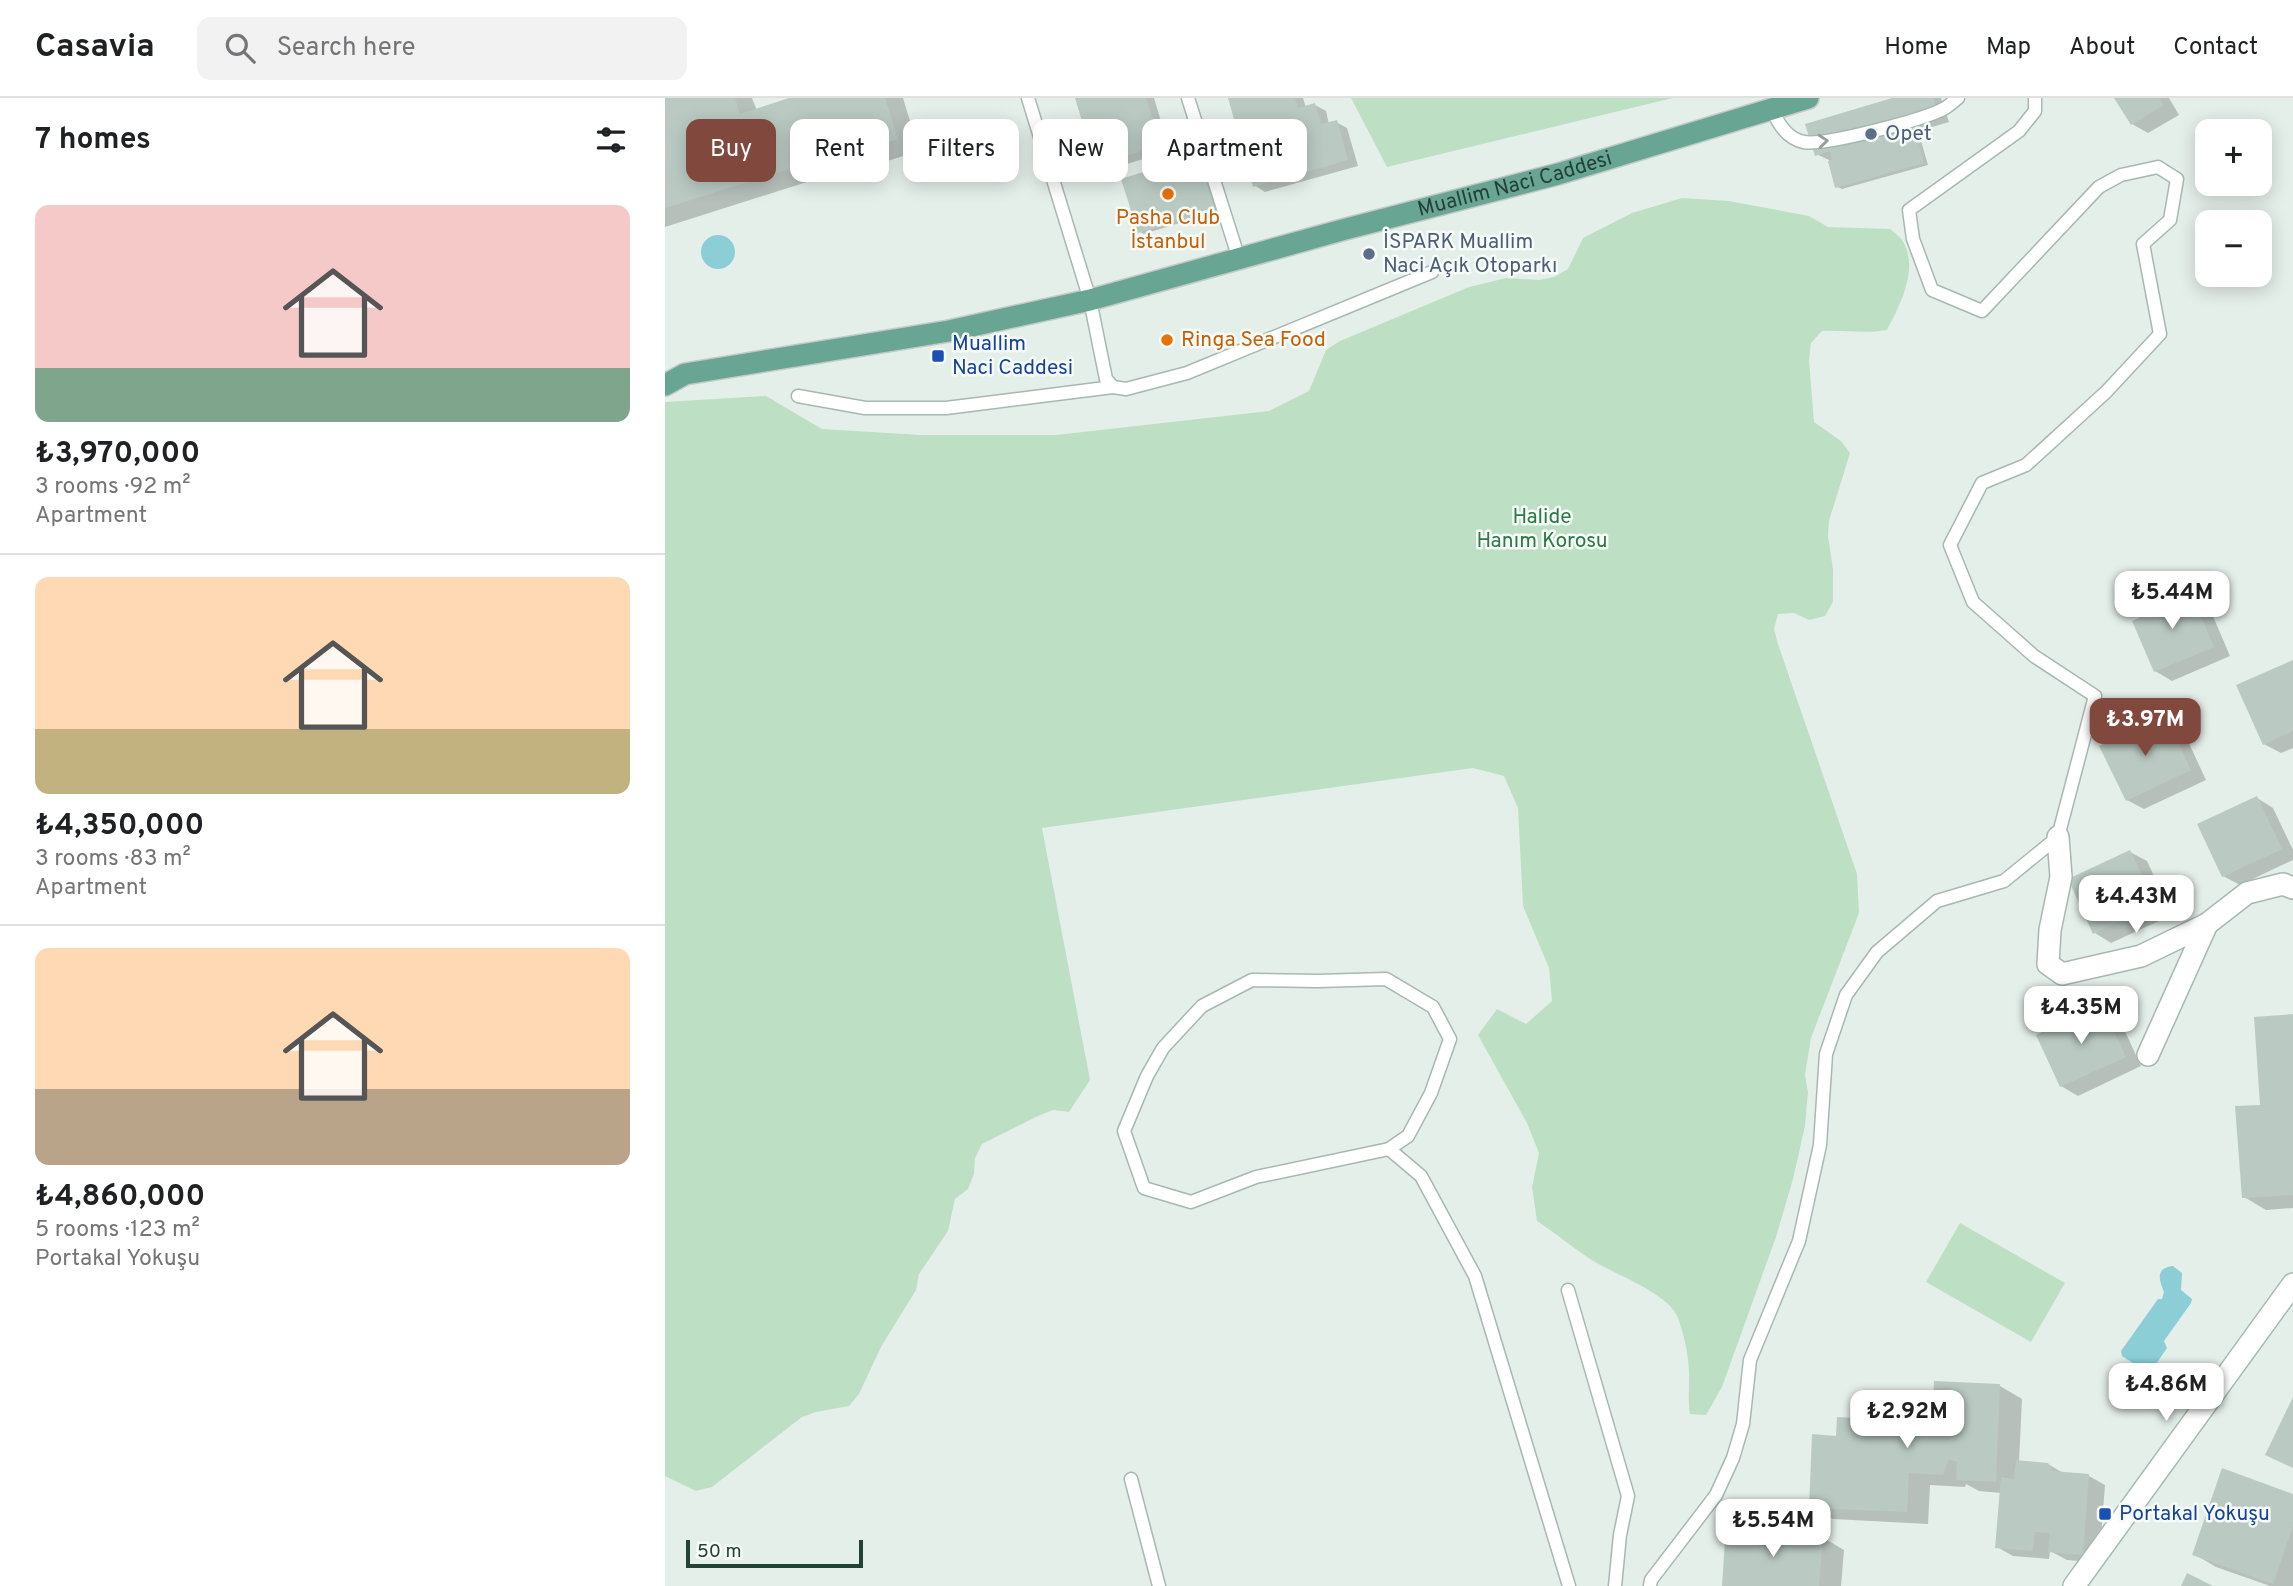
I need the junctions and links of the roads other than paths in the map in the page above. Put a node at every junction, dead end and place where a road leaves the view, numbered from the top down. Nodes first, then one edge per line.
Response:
1 (1028, 98) edge
2 (1188, 98) edge
3 (1808, 98) edge
4 (1958, 98) edge
5 (2035, 98) edge
6 (1772, 109) junction
7 (1239, 259) junction
8 (1432, 272) dead end
9 (1090, 300) junction
10 (675, 371) edge
11 (665, 385) edge
12 (1113, 387) junction
13 (798, 396) dead end
14 (2058, 837) junction
15 (2290, 880) edge
16 (2207, 924) junction
17 (2148, 1055) dead end
18 (1389, 1149) junction
19 (2293, 1284) edge
20 (1568, 1290) dead end
21 (1131, 1479) dead end
22 (1159, 1586) edge
23 (1569, 1586) edge
24 (1615, 1586) edge
25 (1650, 1586) edge
26 (2074, 1586) edge

1 - 9 lane
2 - 7 lane
3 - 6 main road, Muallim Naci Caddesi
6 -> 4 lane
5 - 14 lane
6 - 7 main road, Muallim Naci Caddesi
7 - 9 main road, Muallim Naci Caddesi
8 - 12 lane
9 - 10 main road, Muallim Naci Caddesi
9 - 12 lane
10 - 11 main road, Muallim Naci Caddesi
12 - 13 lane
14 - 16 street
14 - 25 lane
15 - 16 street
16 - 17 street
18 - 18 lane
18 - 23 lane
19 - 26 street
20 - 24 lane
21 - 22 lane

